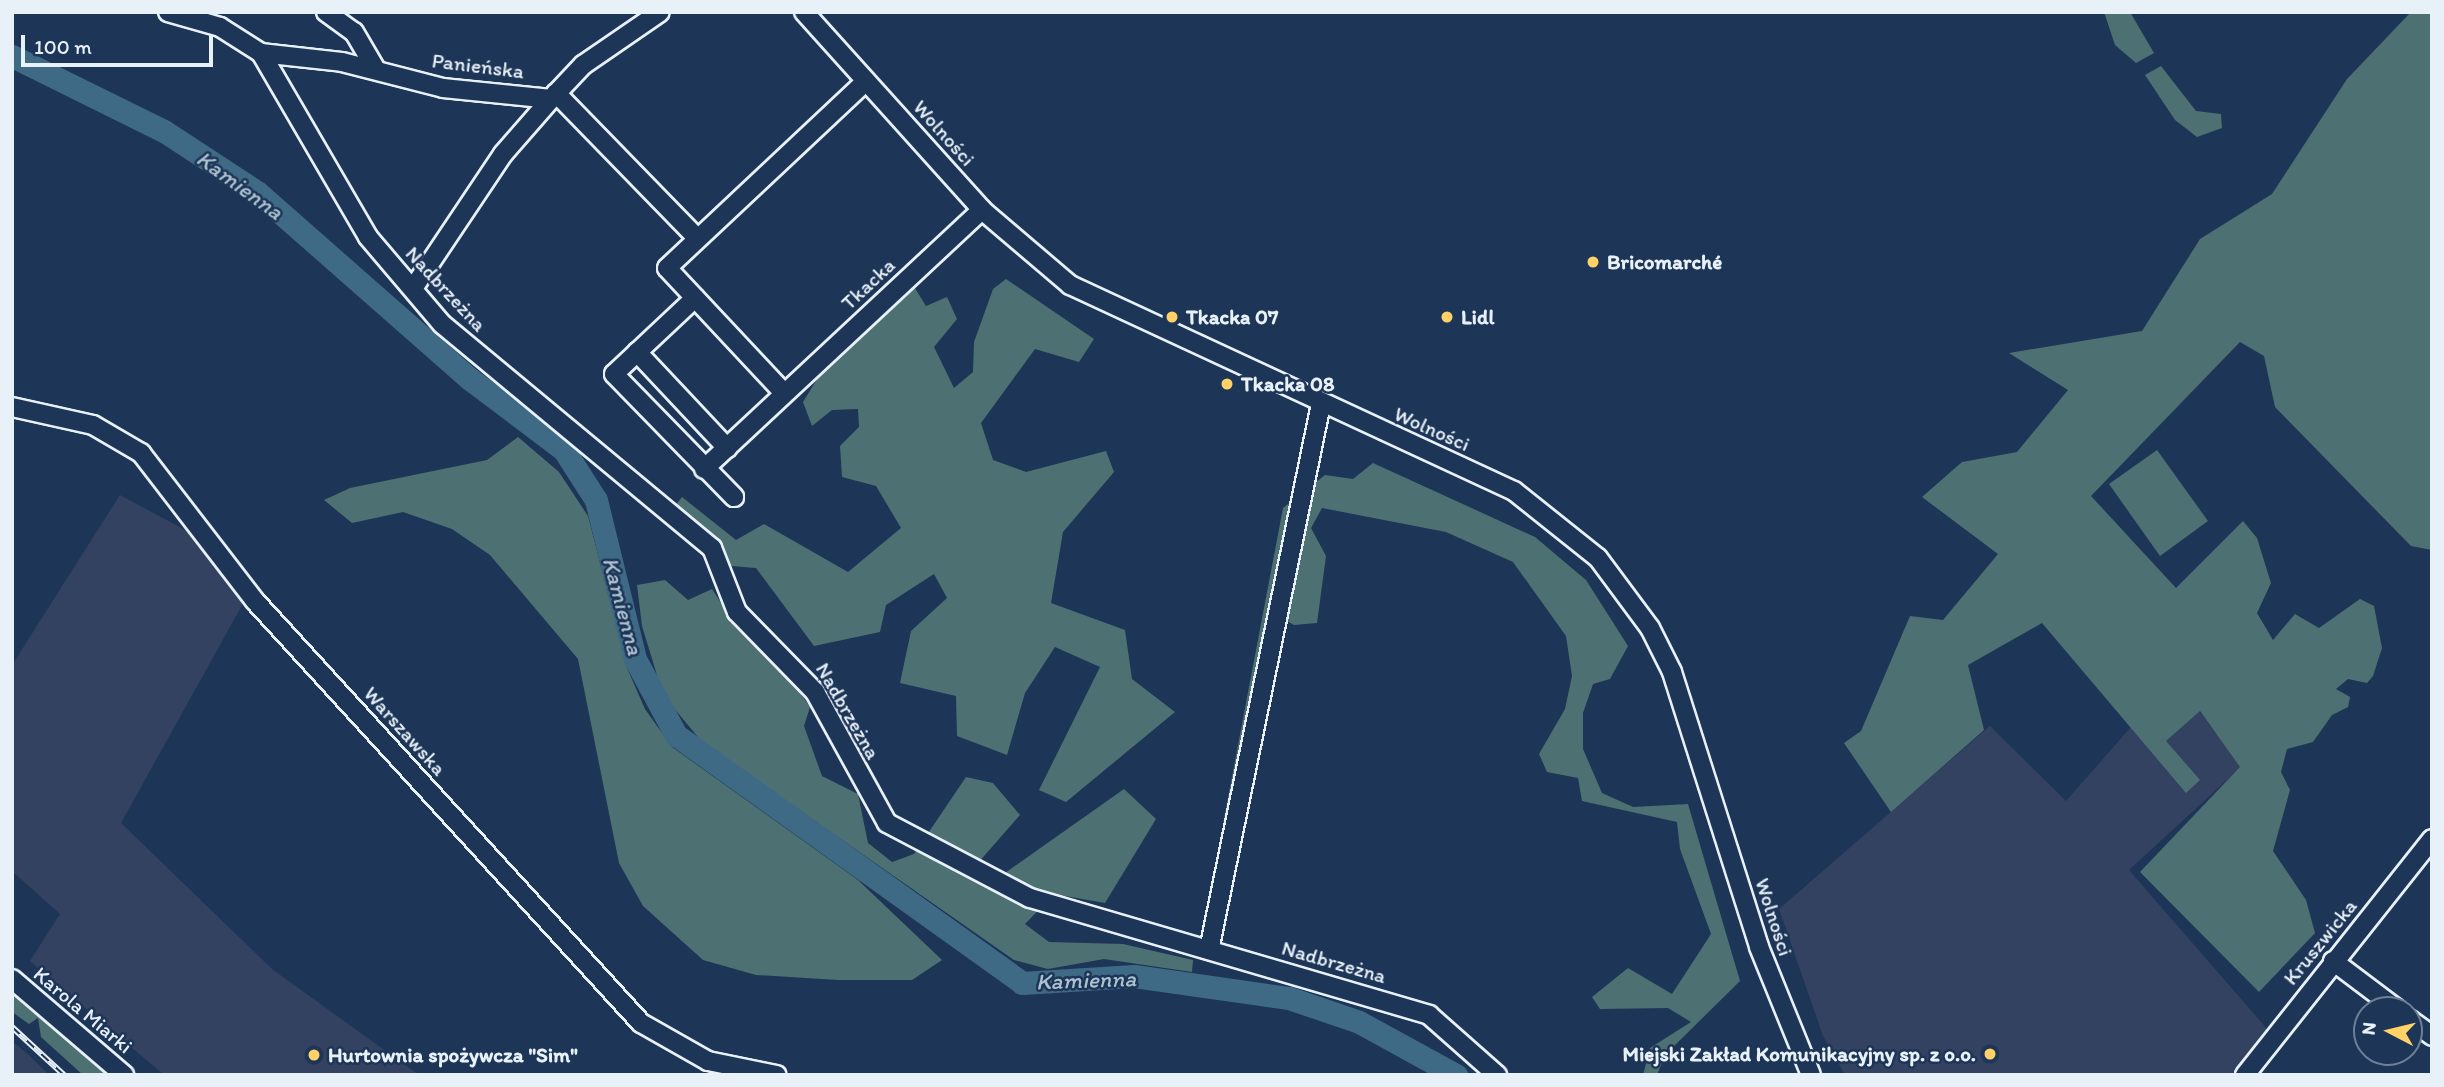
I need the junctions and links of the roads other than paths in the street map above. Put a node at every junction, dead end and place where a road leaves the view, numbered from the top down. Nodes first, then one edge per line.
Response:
1 (168, 12) edge
2 (326, 12) edge
3 (660, 12) edge
4 (804, 12) edge
5 (224, 19) edge
6 (261, 53) junction
7 (375, 68) junction
8 (866, 81) junction
9 (554, 96) junction
10 (982, 209) junction
11 (697, 238) junction
12 (414, 287) junction
13 (695, 298) junction
14 (637, 352) junction
15 (784, 393) junction
16 (1321, 404) junction
17 (12, 407) edge
18 (727, 448) junction
19 (704, 469) junction
20 (734, 497) dead end
21 (2432, 839) edge
22 (1209, 950) junction
23 (2333, 961) junction
24 (12, 979) edge
25 (2379, 996) edge
26 (124, 1075) edge
27 (777, 1075) edge
28 (1497, 1075) edge
29 (1811, 1075) edge
30 (2245, 1075) edge

1 - 5 street, Nadbrzeżna
2 - 7 street
3 - 9 street
4 - 8 street, Wolności
5 - 6 street, Nadbrzeżna
6 - 7 street, Panieńska
6 - 12 street, Nadbrzeżna
7 - 9 street, Panieńska
8 - 10 street, Wolności
8 - 11 street
9 - 11 street
9 - 12 street
10 - 15 street, Tkacka
10 - 16 street, Wolności
11 - 13 street
12 - 22 street, Nadbrzeżna
13 - 14 street
13 - 15 street
14 - 18 street
14 - 19 street
15 - 18 street, Tkacka
16 - 22 street
16 - 29 street, Wolności
17 - 27 street, Warszawska
18 - 19 street, Tkacka
19 - 20 street
21 - 23 street, Kruszwicka
22 - 28 street, Nadbrzeżna
23 - 25 street
23 - 30 street, Kruszwicka
24 - 26 street, Karola Miarki

